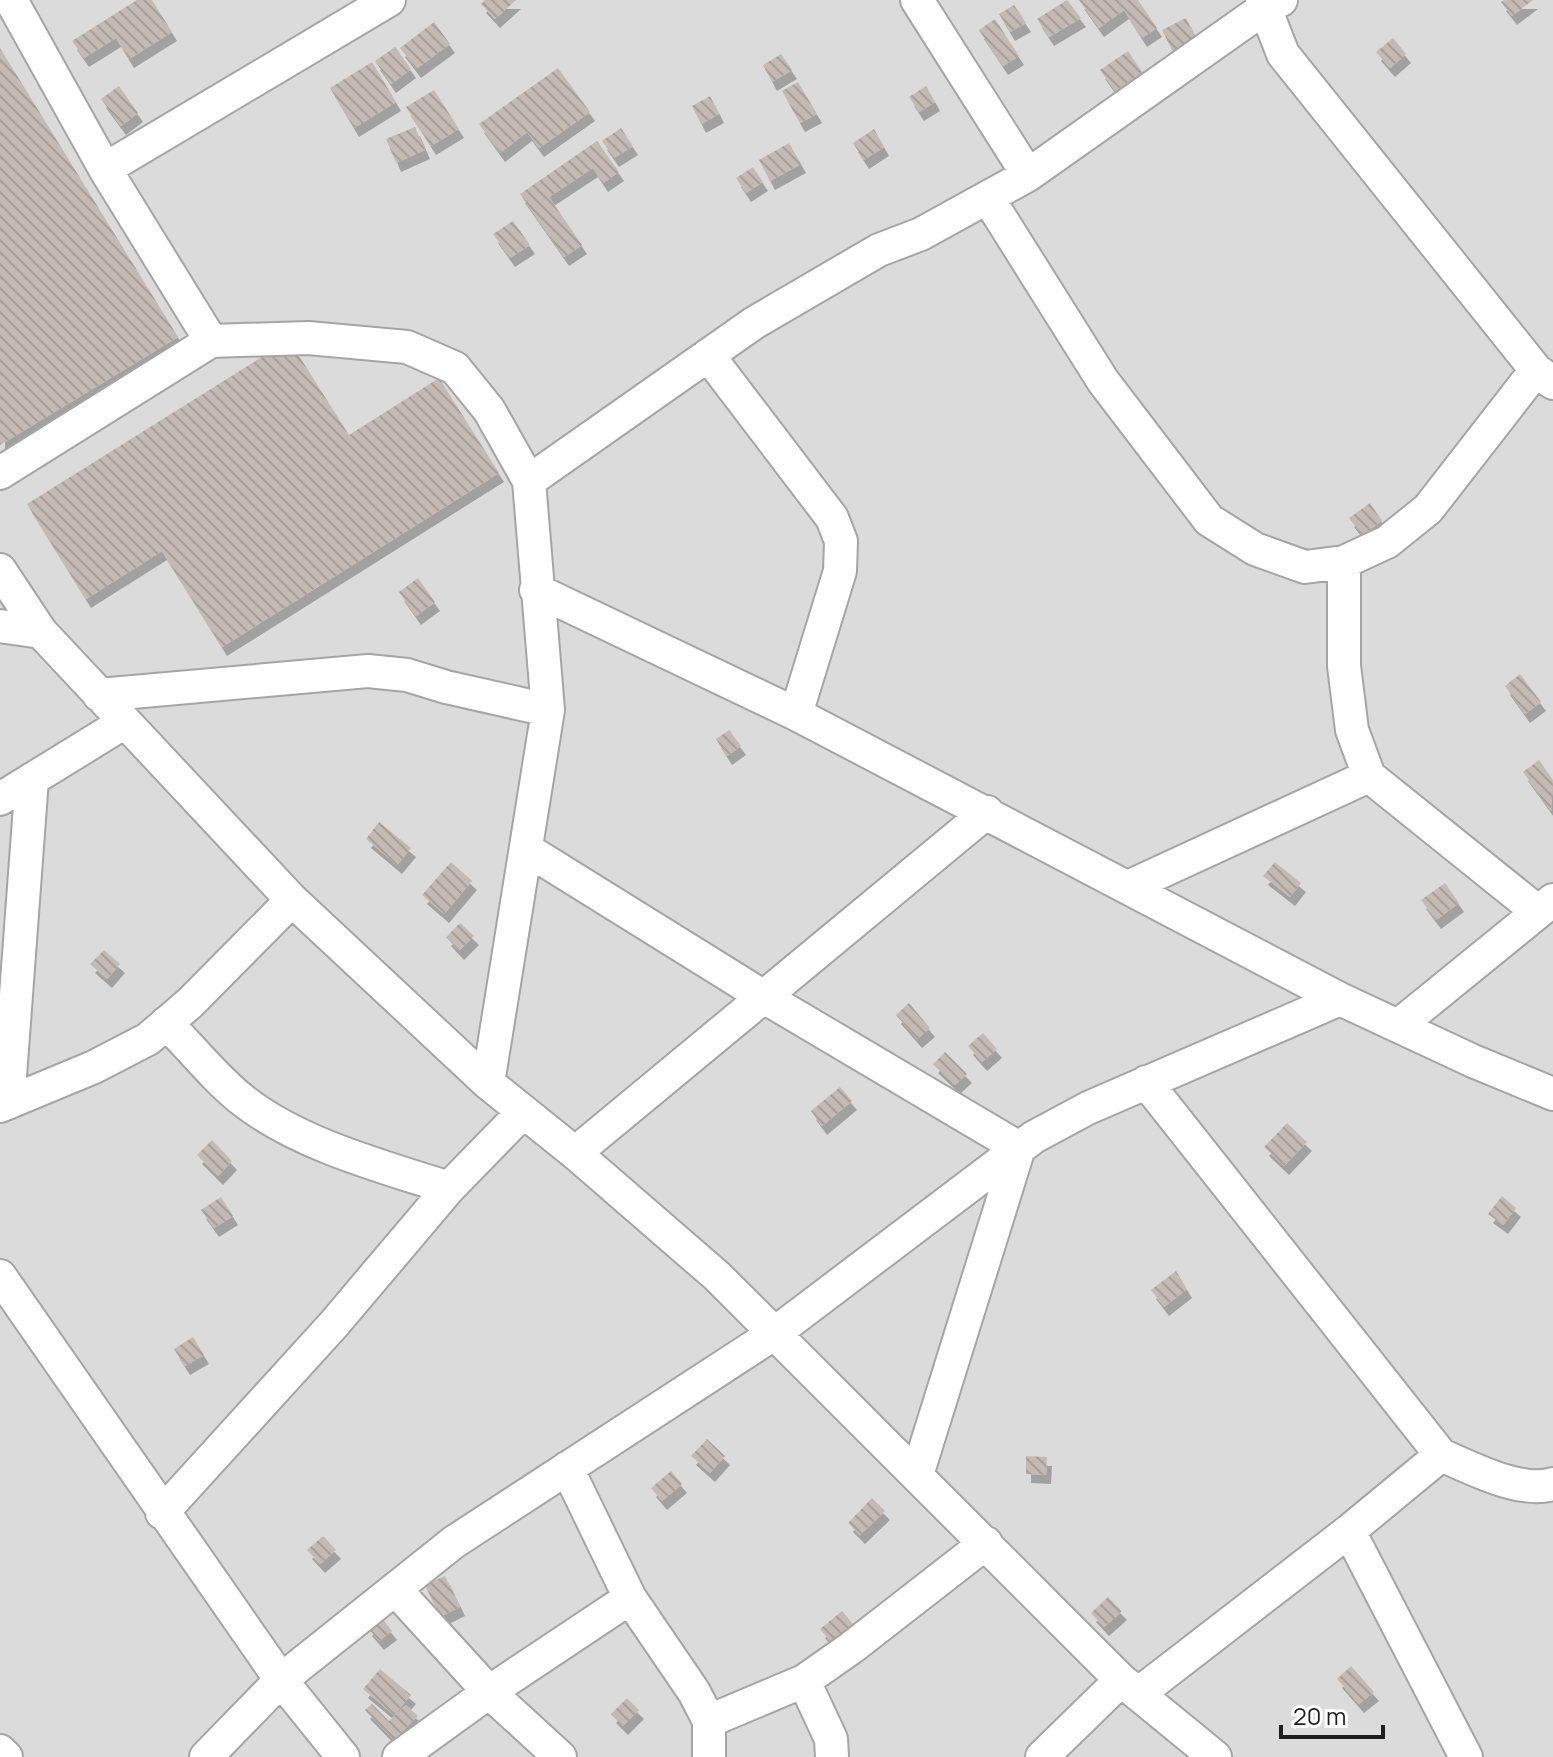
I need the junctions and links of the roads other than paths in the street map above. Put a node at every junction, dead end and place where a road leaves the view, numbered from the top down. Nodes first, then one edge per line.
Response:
1 (11, 0) edge
2 (389, 0) edge
3 (917, 0) edge
4 (1270, 2) edge
5 (105, 169) junction
6 (1028, 175) junction
7 (988, 198) junction
8 (211, 341) junction
9 (708, 355) junction
10 (1545, 377) edge
11 (0, 473) edge
12 (529, 481) junction
13 (1344, 562) junction
14 (0, 570) edge
15 (536, 590) junction
16 (0, 626) edge
17 (41, 632) junction
18 (99, 695) junction
19 (548, 710) junction
20 (796, 714) junction
21 (125, 722) junction
22 (1369, 776) junction
23 (32, 779) junction
24 (0, 799) edge
25 (987, 812) junction
26 (526, 849) junction
27 (1128, 887) junction
28 (292, 900) junction
29 (1545, 906) edge
30 (764, 997) junction
31 (1340, 999) junction
32 (166, 1023) junction
33 (1398, 1026) junction
34 (1146, 1082) junction
35 (488, 1083) junction
36 (1551, 1096) edge
37 (4, 1105) edge
38 (523, 1112) junction
39 (1019, 1148) junction
40 (575, 1153) junction
41 (449, 1188) junction
42 (0, 1276) edge
43 (775, 1333) junction
44 (1441, 1455) junction
45 (567, 1468) junction
46 (917, 1475) junction
47 (1553, 1484) edge
48 (162, 1513) junction
49 (1349, 1531) junction
50 (986, 1543) junction
51 (395, 1589) junction
52 (630, 1598) junction
53 (281, 1680) junction
54 (804, 1681) junction
55 (1130, 1687) junction
56 (489, 1692) junction
57 (709, 1721) junction
58 (1187, 1746) edge
59 (0, 1751) edge
60 (6, 1757) edge
61 (206, 1757) edge
62 (343, 1757) edge
63 (399, 1757) edge
64 (560, 1757) edge
65 (709, 1757) edge
66 (832, 1757) edge
67 (1042, 1757) edge
68 (1215, 1757) edge
69 (1466, 1757) edge

1 - 5 street
2 - 5 street
3 - 6 street
4 - 6 street
4 - 10 street
5 - 8 street
6 - 7 street
7 - 9 street
7 - 13 street
8 - 11 street
8 - 12 street
9 - 12 street
9 - 20 street
10 - 13 street
12 - 15 street
13 - 22 street
14 - 17 street
15 - 19 street
15 - 20 street
16 - 17 street
17 - 18 street
18 - 19 street
18 - 21 street
19 - 26 street
20 - 25 street
21 - 23 street
21 - 28 street
22 - 27 street
22 - 29 street
23 - 24 street
23 - 37 street
25 - 27 street
25 - 30 street
26 - 30 street
26 - 35 street
27 - 31 street
28 - 32 street
28 - 35 street
29 - 33 street
30 - 39 street
30 - 40 street
31 - 33 street
31 - 34 street
32 - 37 street
32 - 41 street
33 - 36 street
34 - 39 street
34 - 44 street
35 - 38 street
38 - 40 street
38 - 41 street
39 - 43 street
39 - 46 street
40 - 43 street
41 - 48 street
42 - 48 street
43 - 45 street
43 - 46 street
44 - 47 street
44 - 49 street
45 - 51 street
45 - 52 street
46 - 50 street
48 - 53 street
49 - 55 street
49 - 69 street
50 - 54 street
50 - 55 street
51 - 53 street
51 - 56 street
52 - 56 street
52 - 57 street
53 - 61 street
53 - 62 street
54 - 57 street
54 - 66 street
55 - 58 street
55 - 67 street
56 - 63 street
56 - 64 street
57 - 65 street
58 - 68 street
59 - 60 street

